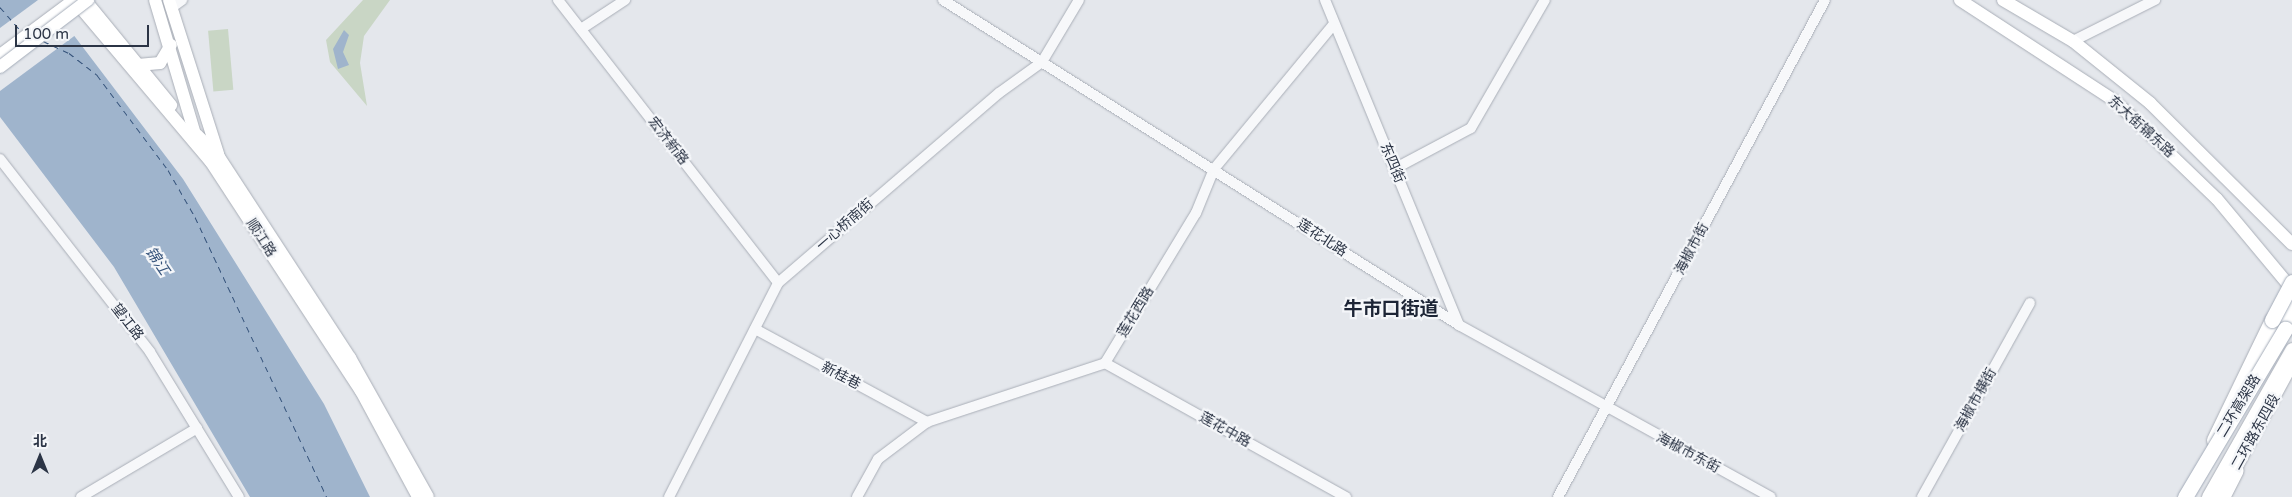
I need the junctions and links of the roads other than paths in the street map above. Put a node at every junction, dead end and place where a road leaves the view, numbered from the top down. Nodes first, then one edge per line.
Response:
1 (74, 0) edge
2 (87, 0) edge
3 (155, 0) edge
4 (182, 0) edge
5 (558, 0) edge
6 (625, 0) edge
7 (943, 0) edge
8 (1079, 0) edge
9 (1325, 0) edge
10 (1545, 0) edge
11 (1825, 0) edge
12 (1960, 0) edge
13 (2003, 0) edge
14 (2155, 0) edge
15 (170, 4) edge
16 (1334, 24) junction
17 (581, 29) junction
18 (2074, 41) junction
19 (171, 45) junction
20 (0, 55) edge
21 (1042, 62) junction
22 (138, 65) junction
23 (0, 67) edge
24 (194, 132) junction
25 (201, 151) junction
26 (219, 156) junction
27 (0, 159) edge
28 (1214, 169) junction
29 (1394, 169) junction
30 (2292, 244) edge
31 (2292, 282) edge
32 (778, 283) junction
33 (2292, 289) edge
34 (2292, 301) edge
35 (2030, 303) dead end
36 (2292, 314) edge
37 (1459, 325) junction
38 (754, 329) junction
39 (2292, 350) edge
40 (1105, 363) junction
41 (2290, 372) edge
42 (1606, 409) junction
43 (927, 422) junction
44 (197, 428) junction
45 (2203, 466) junction
46 (2236, 470) junction
47 (81, 497) edge
48 (239, 497) edge
49 (418, 497) edge
50 (428, 497) edge
51 (669, 497) edge
52 (858, 497) edge
53 (1346, 497) edge
54 (1558, 497) edge
55 (1771, 497) edge
56 (1922, 497) edge
57 (2185, 497) edge
58 (2191, 497) edge
59 (2209, 497) edge
60 (2216, 497) edge
61 (2222, 497) edge

1 - 20 main road
1 - 25 main road, 顺江路
2 - 22 main road, 顺江路
2 - 23 main road, bridge
3 - 19 main road
4 - 15 street
5 - 17 street, 宏济新路
6 - 17 street
7 - 21 street
8 - 21 street, 一心桥南街
9 - 16 street, 东四街
10 - 29 street
11 - 42 street, 海椒市街
12 - 33 main road, 东大街锦东路
13 - 18 main road, 东大街锦东路
14 - 18 street
15 - 26 main road
16 - 28 street, 莲花西路
16 - 29 street, 东四街
17 - 32 street, 宏济新路
18 - 30 main road, 东大街锦东路
19 - 22 main road
19 - 24 main road
21 - 28 street, 莲花北路
21 - 32 street, 一心桥南街
22 - 24 main road, 顺江路
24 - 25 main road
24 - 26 main road, 顺江路
25 - 49 main road, 顺江路
26 - 50 main road, 顺江路
27 - 44 street, 望江路
28 - 37 street, 莲花北路
28 - 40 street, 莲花西路
29 - 37 street, 东四街
31 - 45 highway, bridge
32 - 38 street, 一心桥南街
34 - 58 main road, 二环路东四段
35 - 56 street, 海椒市横街
36 - 45 highway, 二环高架路, bridge
37 - 42 street, 莲花北路
38 - 43 street, 新桂巷
38 - 51 street, 一心桥南街
39 - 59 highway, 二环高架路
40 - 43 street
40 - 53 street, 莲花中路
41 - 46 main road, 二环路东四段
42 - 54 street, 海椒市街
42 - 55 street, 海椒市东街
43 - 52 street
44 - 47 street
44 - 48 street, 望江路
45 - 57 highway, 二环高架路, bridge
46 - 60 main road, 二环路东四段
46 - 61 highway

